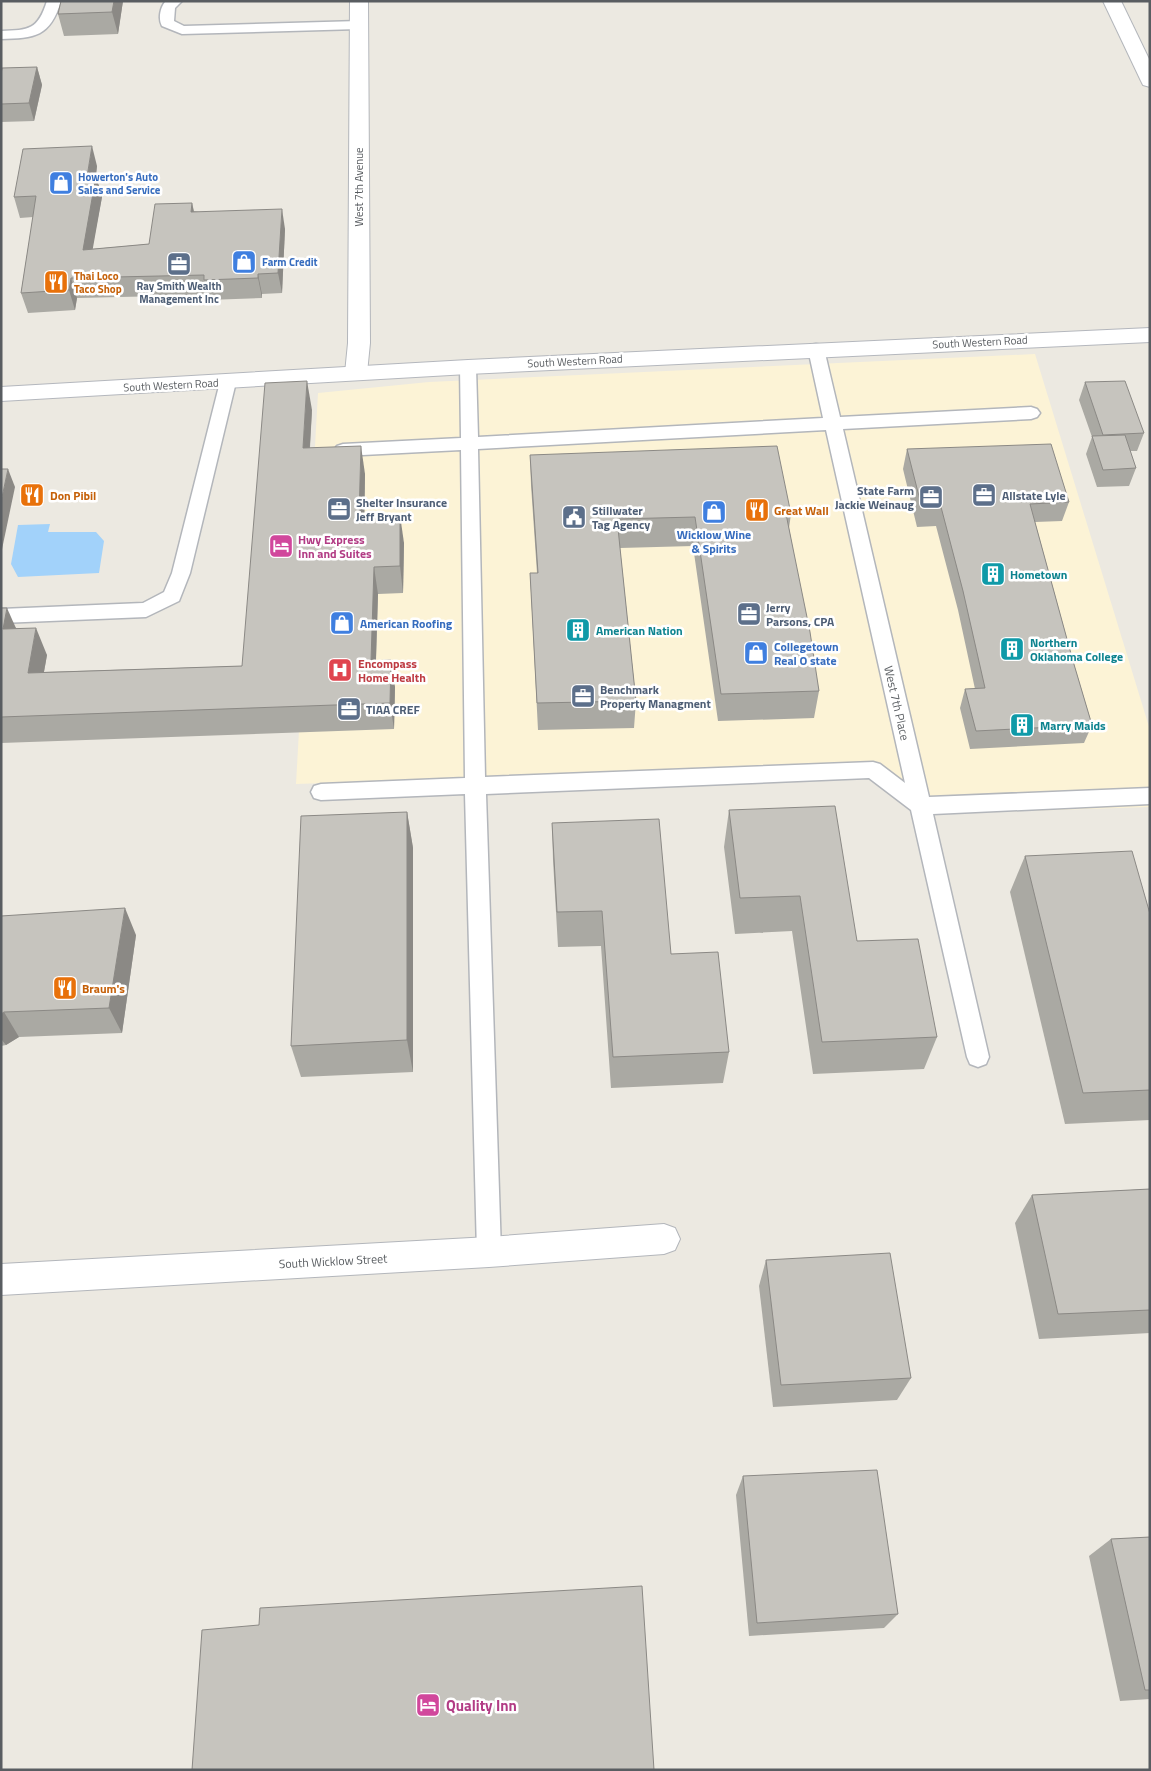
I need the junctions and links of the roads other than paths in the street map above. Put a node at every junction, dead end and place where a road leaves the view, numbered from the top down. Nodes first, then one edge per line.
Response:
1 (54, 1) edge
2 (175, 1) edge
3 (359, 1) edge
4 (1112, 1) edge
5 (359, 24) junction
6 (1, 35) edge
7 (1150, 81) edge
8 (1150, 335) edge
9 (816, 350) junction
10 (468, 367) junction
11 (356, 373) junction
12 (228, 382) junction
13 (1, 394) edge
14 (1031, 413) dead end
15 (833, 424) junction
16 (469, 443) junction
17 (343, 450) edge
18 (1, 616) edge
19 (475, 786) junction
20 (321, 792) dead end
21 (1150, 796) edge
22 (921, 806) junction
23 (978, 1057) dead end
24 (664, 1238) dead end
25 (489, 1252) junction
26 (1, 1280) edge

1 - 6 lane
2 - 5 lane
3 - 5 street, West 7th Avenue
4 - 7 street
5 - 11 street, West 7th Avenue
8 - 9 street, South Western Road
9 - 10 street, South Western Road
9 - 15 lane, West 7th Place
10 - 11 street, South Western Road
10 - 16 lane
11 - 12 street, South Western Road
12 - 13 street, South Western Road
12 - 18 lane
14 - 15 lane
15 - 16 lane
15 - 22 lane, West 7th Place
16 - 17 lane
16 - 19 lane
19 - 20 lane
19 - 22 lane
19 - 25 lane
21 - 22 lane
22 - 23 lane, West 7th Place
24 - 25 street, South Wicklow Street
25 - 26 street, South Wicklow Street

